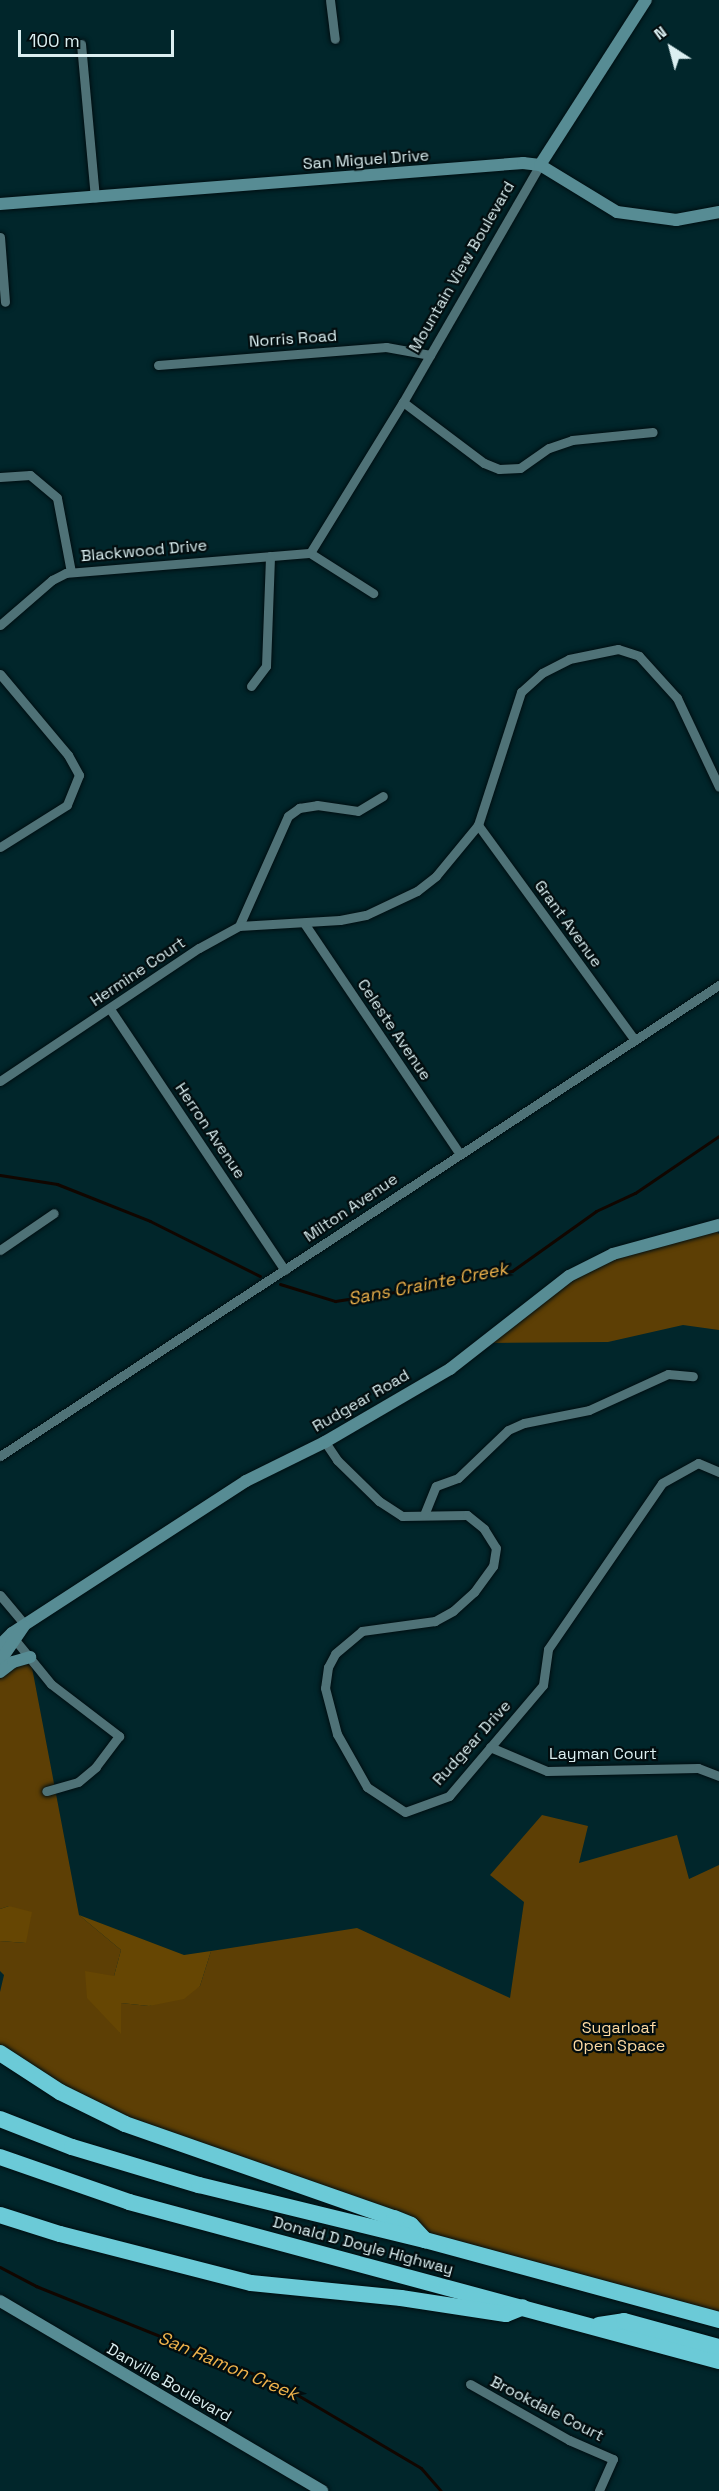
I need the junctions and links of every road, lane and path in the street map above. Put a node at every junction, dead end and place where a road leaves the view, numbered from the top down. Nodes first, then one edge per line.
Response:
1 (330, 0) edge
2 (646, 0) edge
3 (335, 39) dead end
4 (81, 44) dead end
5 (540, 165) junction
6 (95, 197) junction
7 (0, 204) edge
8 (719, 212) edge
9 (0, 237) edge
10 (5, 302) dead end
11 (430, 355) junction
12 (158, 365) dead end
13 (403, 402) junction
14 (653, 432) dead end
15 (0, 477) edge
16 (310, 553) junction
17 (270, 556) junction
18 (71, 572) junction
19 (373, 593) dead end
20 (0, 625) edge
21 (0, 674) edge
22 (251, 686) dead end
23 (719, 787) edge
24 (383, 796) dead end
25 (478, 825) junction
26 (0, 847) edge
27 (304, 923) junction
28 (239, 926) junction
29 (719, 985) edge
30 (110, 1009) junction
31 (635, 1040) junction
32 (0, 1081) edge
33 (459, 1154) junction
34 (54, 1213) dead end
35 (719, 1225) edge
36 (0, 1250) edge
37 (285, 1270) junction
38 (693, 1376) dead end
39 (325, 1442) junction
40 (0, 1456) edge
41 (719, 1472) edge
42 (424, 1515) junction
43 (0, 1595) edge
44 (25, 1625) junction
45 (16, 1641) junction
46 (0, 1645) edge
47 (30, 1657) junction
48 (0, 1661) edge
49 (0, 1672) edge
50 (490, 1747) junction
51 (719, 1776) edge
52 (46, 1791) dead end
53 (0, 2054) edge
54 (0, 2119) edge
55 (0, 2157) edge
56 (0, 2215) edge
57 (425, 2240) junction
58 (0, 2301) edge
59 (524, 2307) junction
60 (719, 2320) edge
61 (592, 2326) junction
62 (719, 2347) edge
63 (719, 2361) edge
64 (470, 2384) dead end
65 (322, 2491) edge
66 (599, 2491) edge

1 - 3 street
2 - 5 street, Mountain View Boulevard
4 - 6 street
5 - 6 street, San Miguel Drive
5 - 8 street, San Miguel Drive
5 - 11 street, Mountain View Boulevard
6 - 7 street, San Miguel Drive
9 - 10 street
11 - 12 street, Norris Road
11 - 13 street, Mountain View Boulevard
13 - 14 street
13 - 16 street, Mountain View Boulevard
15 - 18 street
16 - 17 street, Blackwood Drive
16 - 19 street
17 - 18 street, Blackwood Drive
17 - 22 street
18 - 20 street, Blackwood Drive
21 - 26 street
23 - 25 street
24 - 28 street
25 - 27 street
25 - 31 street, Grant Avenue
27 - 28 street
27 - 33 street, Celeste Avenue
28 - 30 street, Hermine Court
29 - 31 street, Milton Avenue
30 - 32 street, Hermine Court
30 - 37 street, Herron Avenue
31 - 33 street, Milton Avenue
33 - 37 street, Milton Avenue
34 - 36 street
35 - 39 street, Rudgear Road
37 - 40 street, Milton Avenue
38 - 42 street
39 - 42 street, Rudgear Drive
39 - 44 street, Rudgear Road
41 - 50 street, Rudgear Drive
42 - 50 street, Rudgear Drive
43 - 44 street
44 - 45 street, Rudgear Road
44 - 46 street, Rudgear Road
45 - 47 street
45 - 48 street, Rudgear Road
47 - 49 street
47 - 52 street
50 - 51 street, Layman Court
53 - 57 highway
54 - 57 highway, Donald D Doyle Highway
55 - 59 highway, Donald D Doyle Highway
56 - 59 highway
57 - 60 highway, Donald D Doyle Highway
58 - 65 street, Danville Boulevard
59 - 61 highway, Donald D Doyle Highway
61 - 62 highway
61 - 63 highway, Donald D Doyle Highway
64 - 66 street, Brookdale Court

